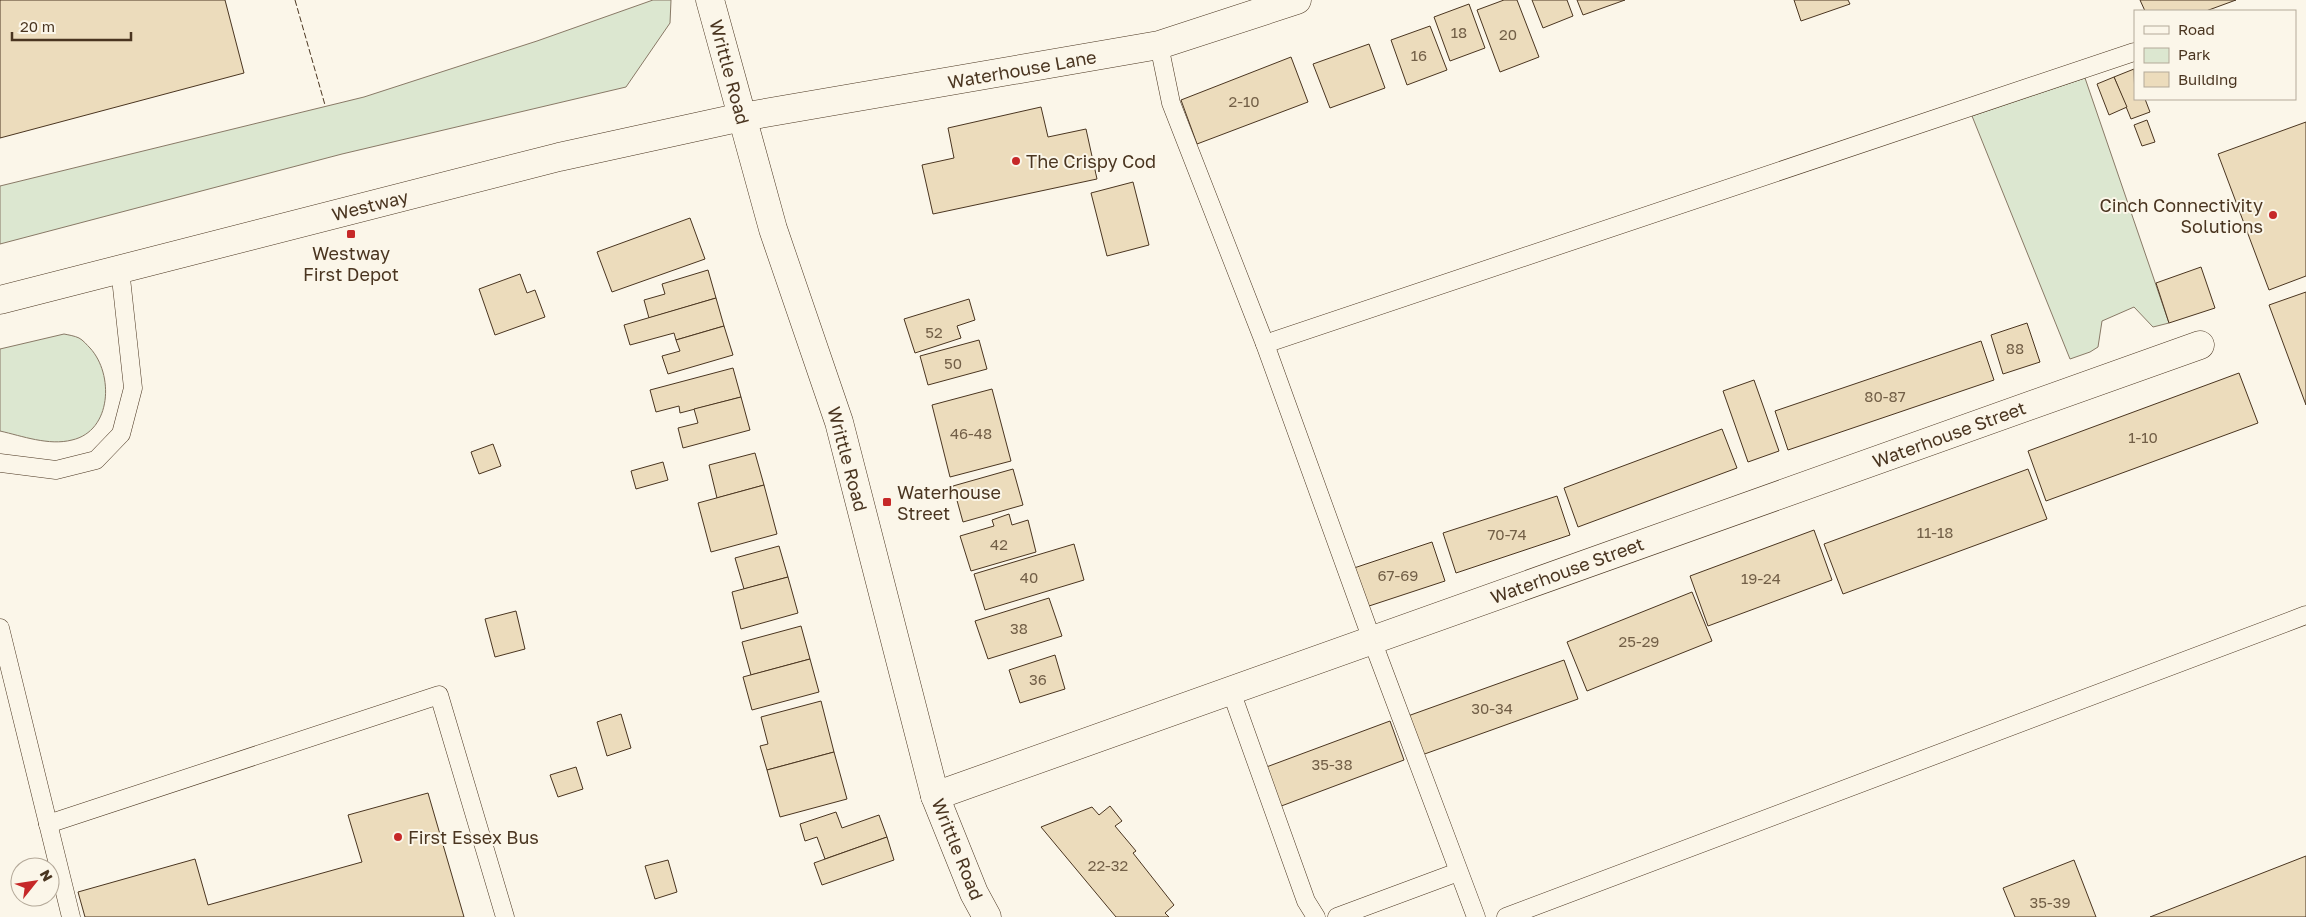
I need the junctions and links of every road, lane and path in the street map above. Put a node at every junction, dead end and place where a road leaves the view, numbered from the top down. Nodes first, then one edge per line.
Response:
1 (710, 0) edge
2 (1297, 0) edge
3 (1159, 46) junction
4 (2134, 52) edge
5 (742, 118) junction
6 (120, 268) junction
7 (0, 300) edge
8 (1265, 344) junction
9 (2200, 345) dead end
10 (0, 463) edge
11 (2306, 615) edge
12 (0, 628) edge
13 (1372, 640) junction
14 (1232, 691) junction
15 (935, 796) junction
16 (48, 824) junction
17 (1458, 872) junction
18 (71, 917) edge
19 (505, 917) edge
20 (988, 917) edge
21 (1316, 917) edge
22 (1337, 917) edge
23 (1476, 917) edge
24 (1506, 917) edge

1 - 5 street, Writtle Road
2 - 3 street, Waterhouse Lane
3 - 5 street, Waterhouse Lane
3 - 8 lane
4 - 8 lane
5 - 6 street, Westway
5 - 15 street, Writtle Road
6 - 7 street, Westway
6 - 10 lane
8 - 13 lane
9 - 13 street, Waterhouse Street
11 - 24 lane
12 - 16 lane
13 - 14 street, Waterhouse Street
13 - 17 lane
14 - 15 street, Waterhouse Street
14 - 21 lane
15 - 20 street, Writtle Road
16 - 18 lane
16 - 19 lane
17 - 22 lane
17 - 23 lane

